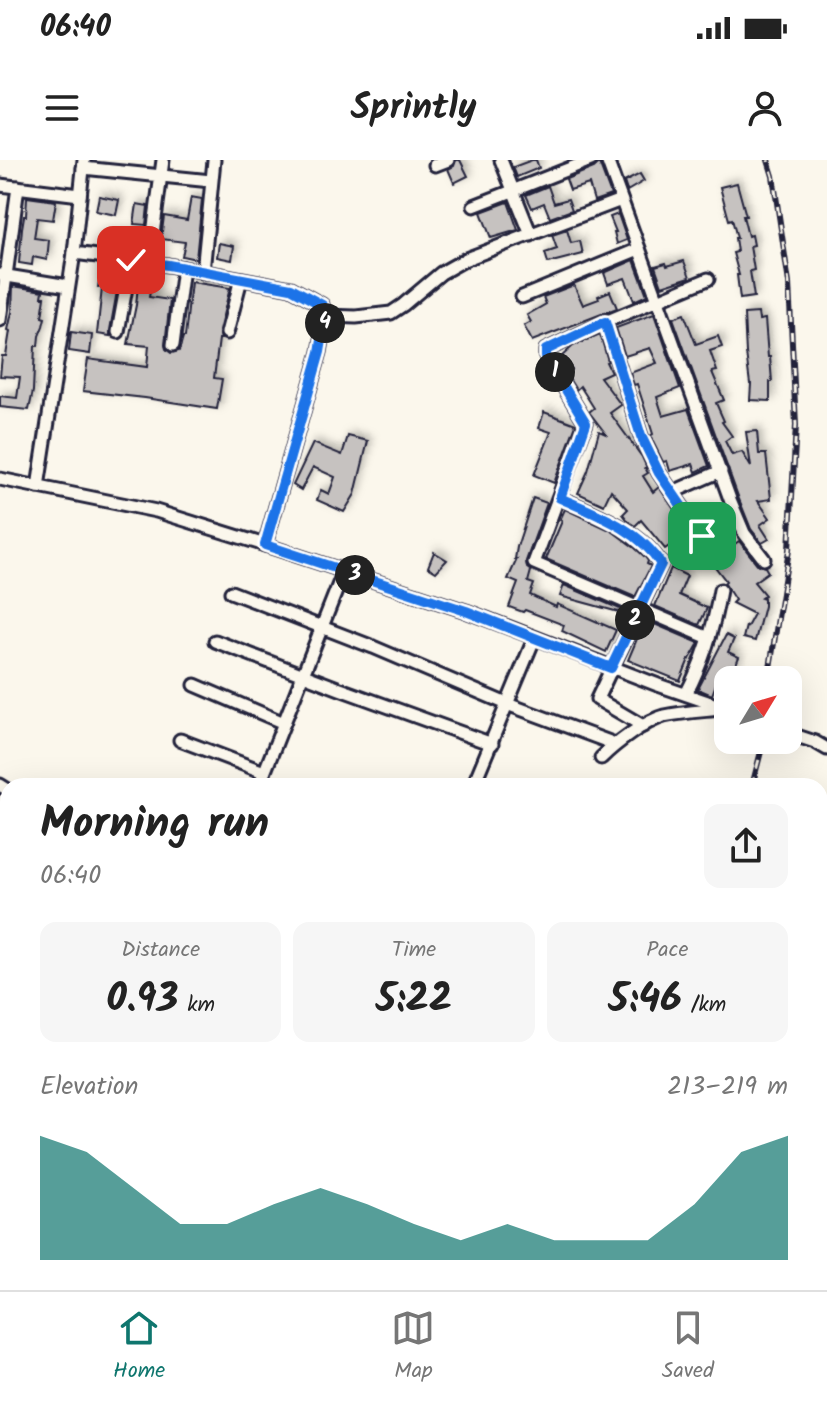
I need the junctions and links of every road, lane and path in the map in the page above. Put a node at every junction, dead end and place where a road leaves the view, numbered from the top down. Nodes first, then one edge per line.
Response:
1 (163, 160) edge
2 (214, 160) edge
3 (448, 160) edge
4 (501, 160) edge
5 (591, 160) edge
6 (607, 160) edge
7 (83, 164) edge
8 (435, 165) dead end
9 (161, 176) junction
10 (211, 181) junction
11 (0, 185) edge
12 (18, 187) junction
13 (513, 190) junction
14 (80, 195) junction
15 (621, 200) junction
16 (474, 206) dead end
17 (531, 235) junction
18 (639, 249) junction
19 (74, 253) junction
20 (131, 260) junction
21 (149, 263) junction
22 (183, 268) junction
23 (203, 272) junction
24 (3, 276) edge
25 (241, 279) junction
26 (708, 279) dead end
27 (68, 286) junction
28 (522, 297) dead end
29 (658, 300) junction
30 (326, 316) junction
31 (0, 320) edge
32 (605, 322) junction
33 (118, 332) dead end
34 (227, 333) dead end
35 (173, 345) dead end
36 (721, 471) junction
37 (0, 479) edge
38 (38, 487) junction
39 (673, 492) junction
40 (560, 498) junction
41 (702, 536) dead end
42 (265, 545) junction
43 (764, 559) dead end
44 (344, 571) junction
45 (720, 590) dead end
46 (231, 592) dead end
47 (641, 608) junction
48 (322, 628) junction
49 (709, 638) junction
50 (534, 639) junction
51 (215, 641) dead end
52 (611, 668) junction
53 (303, 675) junction
54 (195, 685) dead end
55 (686, 694) junction
56 (507, 704) junction
57 (714, 704) edge
58 (714, 710) edge
59 (284, 723) junction
60 (643, 726) junction
61 (802, 738) edge
62 (180, 740) dead end
63 (492, 744) junction
64 (615, 744) junction
65 (827, 749) edge
66 (601, 758) dead end
67 (264, 772) junction
68 (262, 778) edge
69 (477, 778) edge

1 - 9 street
2 - 10 street
3 - 8 street
4 - 13 street
5 - 13 street
6 - 15 street
7 - 9 street
7 - 14 street
9 - 10 street
9 - 21 street
10 - 23 street
11 - 12 street
12 - 14 street
12 - 24 street
13 - 16 street
13 - 17 street
14 - 19 street
15 - 17 street
15 - 18 street
17 - 30 street
18 - 28 street
18 - 29 street
19 - 20 street
19 - 27 street
20 - 21 street
20 - 33 street
21 - 22 street
22 - 23 street
22 - 35 street
23 - 25 street
24 - 27 street
24 - 31 street
25 - 30 street
25 - 34 street
26 - 29 street
27 - 38 street
29 - 32 street
29 - 36 street
30 - 42 street
32 - 39 street
32 - 40 street
36 - 39 street
36 - 43 street
37 - 38 street
38 - 42 street
39 - 41 street
40 - 47 street
40 - 47 street
42 - 44 street
44 - 48 street
44 - 50 street
45 - 49 street
46 - 48 street
47 - 49 street
47 - 52 street
48 - 53 street
48 - 56 street
49 - 55 street
50 - 52 street
50 - 56 street
51 - 53 street
52 - 55 street
52 - 60 street
53 - 59 street
53 - 63 street
54 - 59 street
55 - 57 street
56 - 63 street
56 - 64 street
58 - 60 street
59 - 67 street
60 - 64 street
61 - 65 street
62 - 67 street
63 - 69 street
64 - 66 street
67 - 68 street

